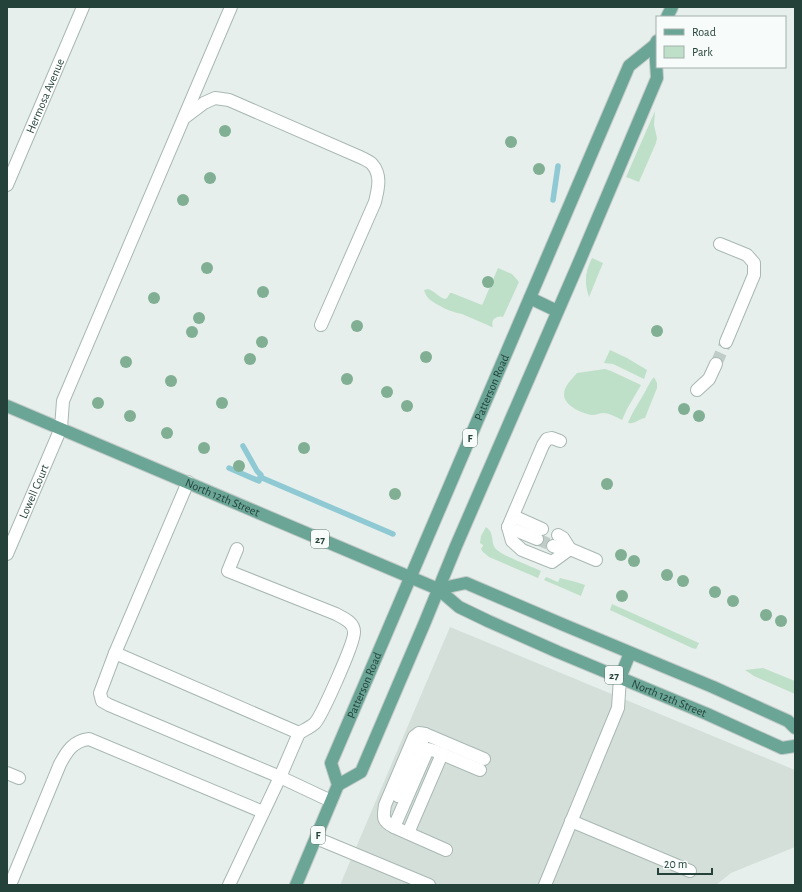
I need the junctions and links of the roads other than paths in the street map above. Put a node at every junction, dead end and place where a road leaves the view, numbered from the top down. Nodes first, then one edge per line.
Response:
1 (83, 7) edge
2 (231, 7) edge
3 (656, 43) edge
4 (657, 68) edge
5 (183, 120) junction
6 (7, 185) edge
7 (720, 244) dead end
8 (530, 298) junction
9 (558, 311) junction
10 (321, 326) dead end
11 (726, 342) tunnel mouth
12 (716, 364) tunnel mouth
13 (697, 390) dead end
14 (7, 406) edge
15 (61, 428) junction
16 (560, 441) dead end
17 (188, 482) junction
18 (511, 521) junction
19 (540, 534) tunnel mouth
20 (556, 541) tunnel mouth
21 (237, 549) dead end
22 (570, 549) junction
23 (7, 554) edge
24 (596, 560) dead end
25 (410, 578) junction
26 (438, 589) junction
27 (115, 653) junction
28 (630, 653) junction
29 (620, 678) junction
30 (795, 728) edge
31 (299, 733) junction
32 (795, 746) edge
33 (7, 773) edge
34 (280, 777) junction
35 (19, 778) dead end
36 (338, 785) junction
37 (331, 800) junction
38 (263, 812) junction
39 (571, 821) junction
40 (397, 828) junction
41 (316, 838) junction
42 (446, 850) dead end
43 (690, 871) dead end
44 (10, 885) edge
45 (229, 885) edge
46 (296, 885) edge
47 (429, 885) edge
48 (545, 885) edge

1 - 6 street, Hermosa Avenue
2 - 5 street, Lowell Court
3 - 8 main road, Patterson Road / F
4 - 9 main road, Patterson Road / F
5 - 10 street
5 - 15 street, Lowell Court
7 - 11 street
8 - 9 main road
8 - 25 main road, Patterson Road / F
9 - 26 main road, Patterson Road / F
12 - 13 street
14 - 15 main road, North 12th Street / 27
15 - 17 main road, North 12th Street / 27
15 - 23 street, Lowell Court
16 - 18 street
17 - 25 main road, North 12th Street / 27
17 - 27 street
18 - 19 street
18 - 22 street
20 - 22 street
21 - 31 street
22 - 24 street
25 - 26 main road, North 12th Street / 27
25 - 36 main road, Patterson Road / F
26 - 28 main road, 27
26 - 29 main road, North 12th Street / 27
26 - 36 main road, Patterson Road / F
27 - 31 street
27 - 34 street
28 - 29 main road
28 - 30 main road, 27
29 - 32 main road, North 12th Street / 27
29 - 39 street
31 - 34 street
33 - 35 street
34 - 37 street
34 - 38 street
36 - 37 main road, F
37 - 41 main road, F
38 - 44 street
38 - 45 street
39 - 43 street
39 - 48 street
40 - 40 street
40 - 42 street
41 - 46 main road, F
41 - 47 street

